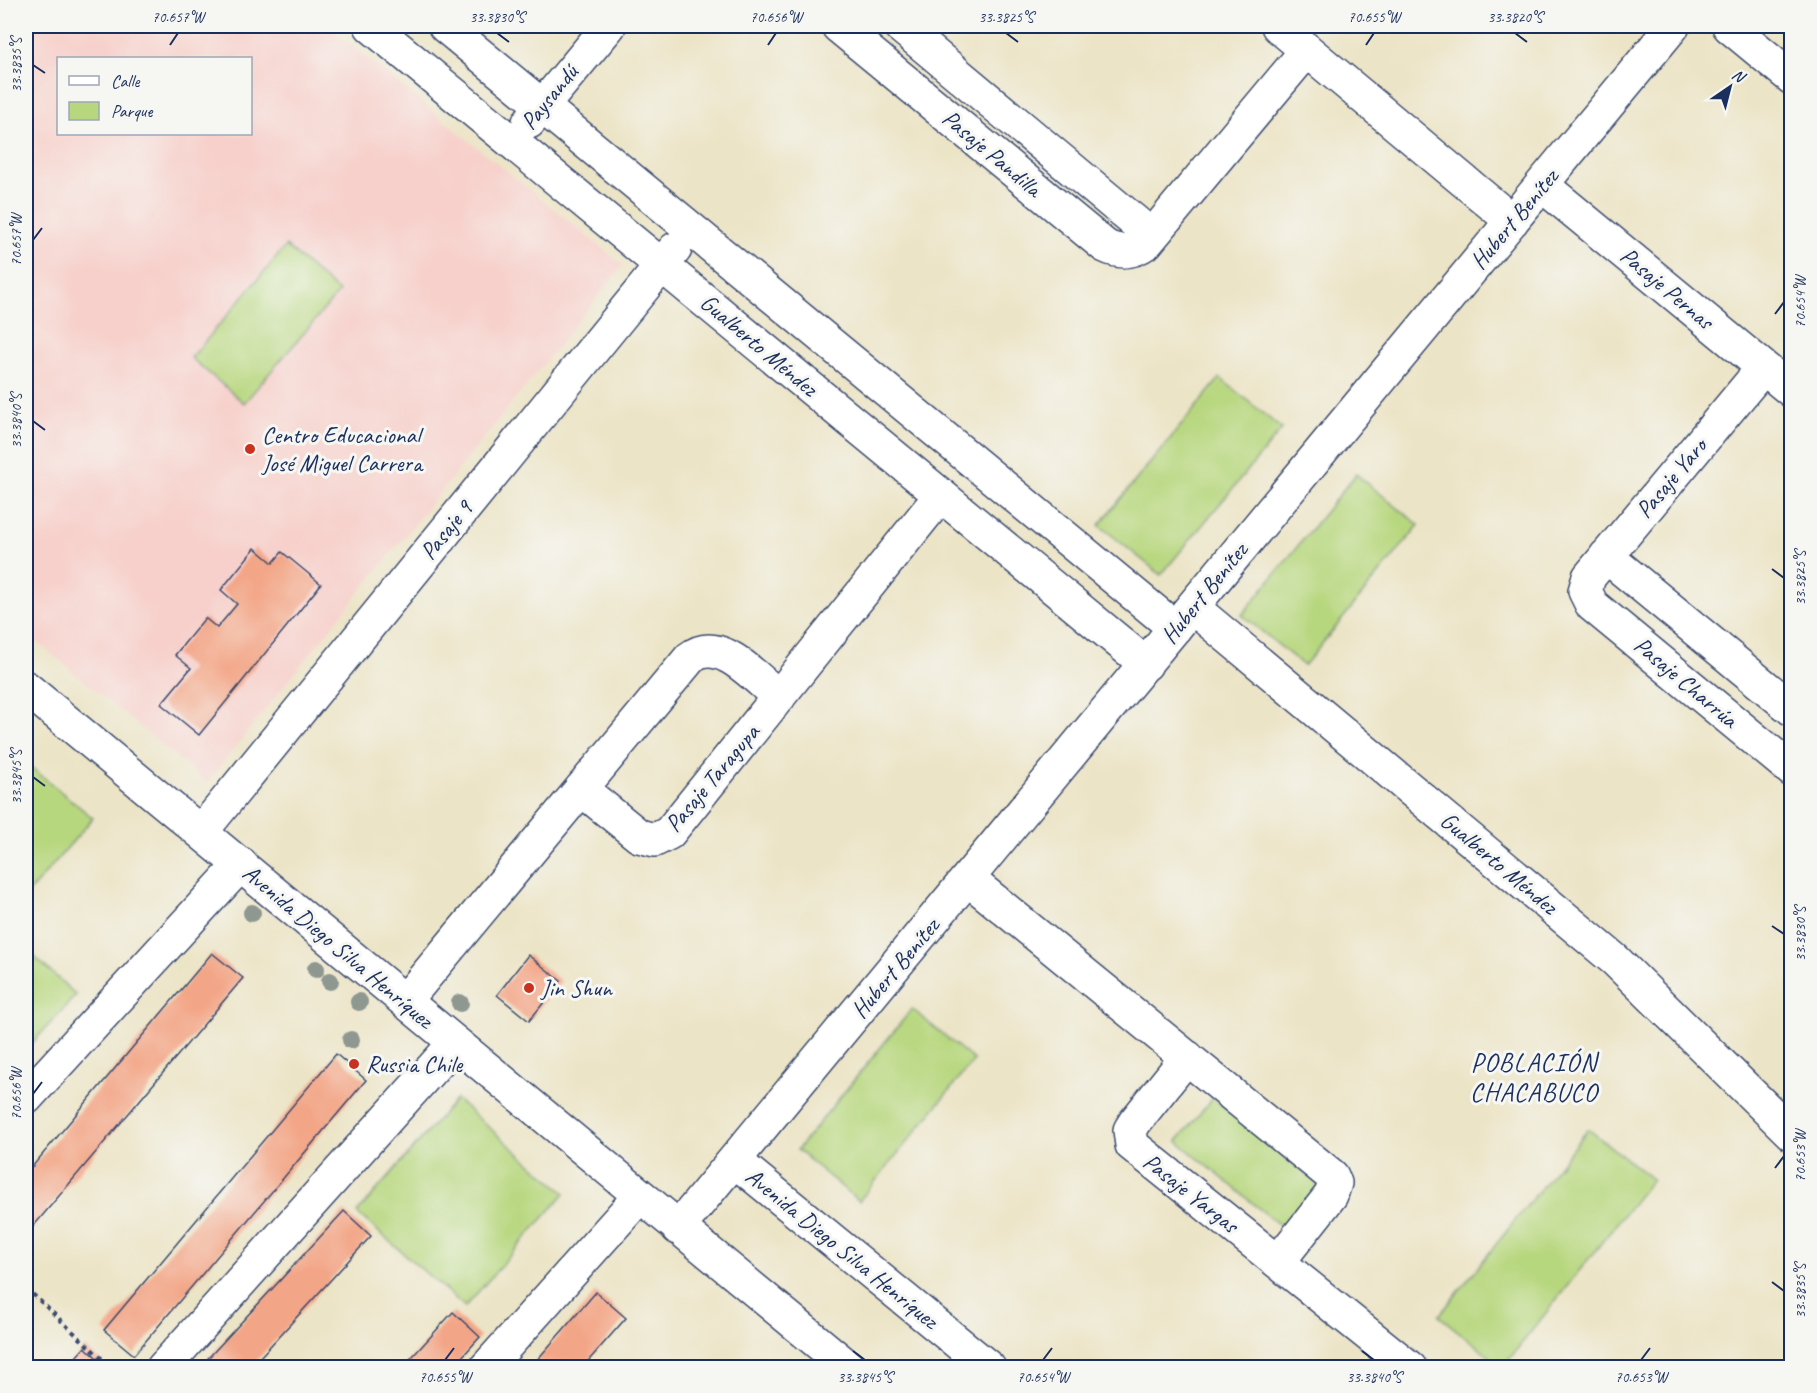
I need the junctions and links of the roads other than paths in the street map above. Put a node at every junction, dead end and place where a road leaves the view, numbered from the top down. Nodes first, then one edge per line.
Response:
1 (371, 26) edge
2 (445, 26) edge
3 (609, 26) edge
4 (838, 26) edge
5 (900, 26) edge
6 (1278, 26) edge
7 (1729, 26) edge
8 (1661, 30) edge
9 (1307, 50) junction
10 (1791, 78) edge
11 (542, 106) junction
12 (513, 142) junction
13 (1542, 184) junction
14 (1512, 220) junction
15 (692, 229) junction
16 (1152, 236) junction
17 (663, 265) junction
18 (1763, 368) junction
19 (1791, 391) edge
20 (941, 495) junction
21 (1606, 556) junction
22 (1585, 591) joint
23 (1184, 618) junction
24 (1146, 664) junction
25 (26, 688) edge
26 (779, 697) junction
27 (1791, 709) edge
28 (1791, 770) edge
29 (581, 789) junction
30 (201, 831) junction
31 (241, 864) junction
32 (968, 879) junction
33 (405, 1001) junction
34 (455, 1043) junction
35 (1187, 1057) junction
36 (26, 1098) edge
37 (1791, 1134) edge
38 (735, 1161) junction
39 (640, 1196) junction
40 (678, 1228) junction
41 (1278, 1262) junction
42 (843, 1366) edge
43 (163, 1368) edge
44 (486, 1368) edge
45 (989, 1368) edge
46 (1410, 1368) edge

1 - 12 street, Gualberto Méndez
2 - 11 street, Gualberto Méndez
3 - 11 street, Paysandú
4 - 16 street, Pasaje Pandilla
5 - 16 street, Pasaje Pandilla
6 - 9 street
7 - 10 street
8 - 13 street, Hubert Benítez
9 - 14 street
9 - 16 street, Pasaje Pandilla
11 - 12 street, Paysandú
11 - 15 street, Gualberto Méndez
12 - 17 street, Gualberto Méndez
13 - 14 street, Hubert Benítez
13 - 18 street, Pasaje Pernas
14 - 23 street, Hubert Benítez
15 - 17 street, Pasaje 9
15 - 23 street, Gualberto Méndez
17 - 20 street, Gualberto Méndez
17 - 30 street, Pasaje 9
18 - 19 street, Pasaje Pernas
18 - 21 street, Pasaje Yaro
20 - 24 street, Gualberto Méndez
20 - 26 street, Pasaje Taragupa
21 - 22 street, Pasaje Yaro
21 - 27 street, Pasaje Charrúa
22 - 28 street, Pasaje Charrúa
23 - 24 street, Hubert Benítez
23 - 37 street, Gualberto Méndez
24 - 32 street, Hubert Benítez
25 - 30 street, Avenida Diego Silva Henríquez
26 - 29 street
26 - 29 street, Pasaje Taragupa
29 - 33 street
30 - 31 street, Avenida Diego Silva Henríquez
31 - 33 street, Avenida Diego Silva Henríquez
31 - 36 street
32 - 35 street
32 - 38 street, Hubert Benítez
33 - 34 street, Avenida Diego Silva Henríquez
34 - 39 street, Avenida Diego Silva Henríquez
34 - 43 street
35 - 41 street
35 - 41 street, Pasaje Yargas
38 - 40 street, Avenida Diego Silva Henríquez
38 - 45 street, Avenida Diego Silva Henríquez
39 - 40 street, Avenida Diego Silva Henríquez
39 - 44 street
40 - 42 street, Avenida Diego Silva Henríquez
41 - 46 street, Pasaje Yargas

